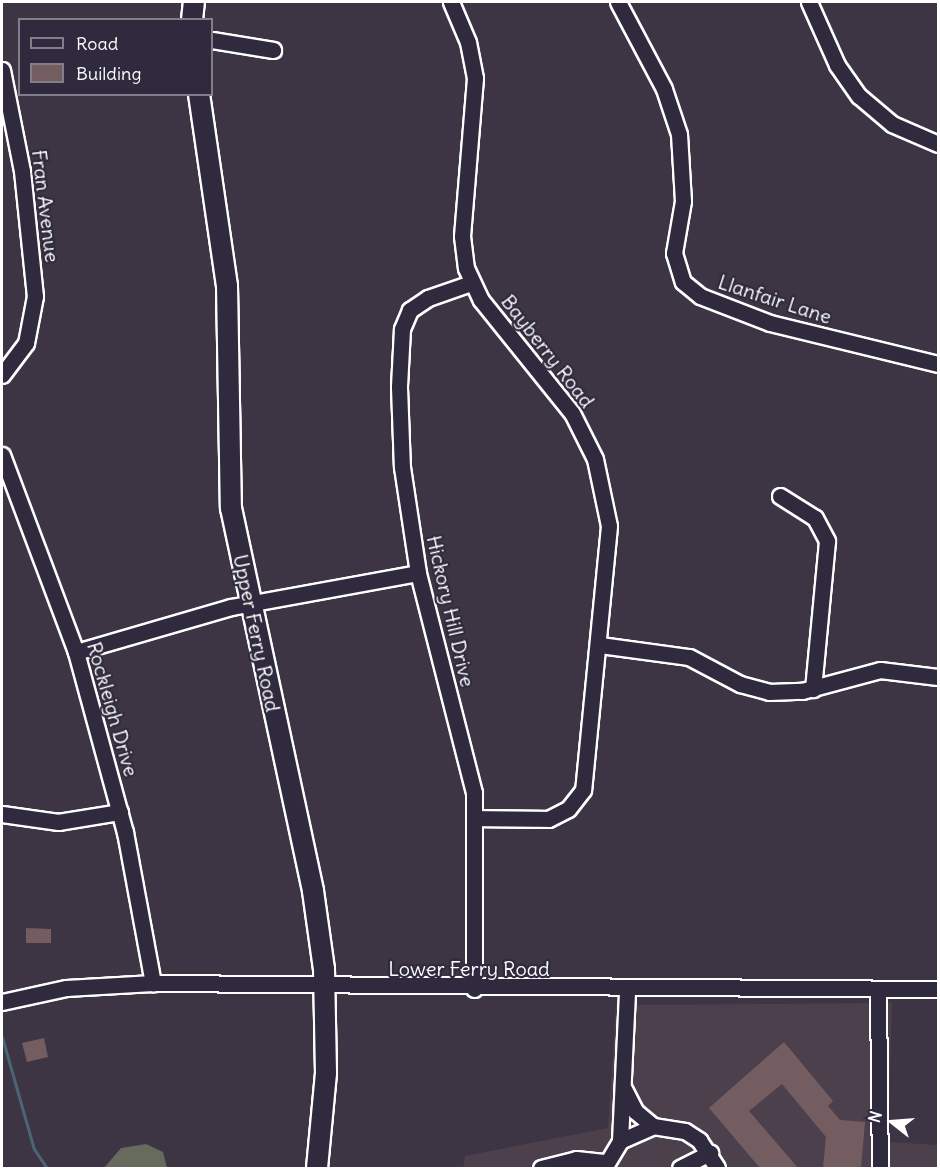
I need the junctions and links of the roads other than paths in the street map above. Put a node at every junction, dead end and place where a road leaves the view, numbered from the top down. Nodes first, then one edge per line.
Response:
1 (194, 2) edge
2 (451, 2) edge
3 (618, 2) edge
4 (809, 2) edge
5 (192, 18) edge
6 (213, 40) edge
7 (273, 50) dead end
8 (2, 70) edge
9 (198, 96) edge
10 (939, 144) edge
11 (471, 283) junction
12 (939, 364) edge
13 (2, 375) edge
14 (2, 455) edge
15 (780, 496) dead end
16 (418, 573) junction
17 (250, 604) junction
18 (600, 645) junction
19 (76, 652) junction
20 (939, 677) edge
21 (813, 689) junction
22 (120, 812) junction
23 (2, 814) edge
24 (475, 818) junction
25 (153, 983) junction
26 (326, 987) junction
27 (474, 989) junction
28 (878, 989) junction
29 (939, 989) edge
30 (627, 990) junction
31 (2, 1002) edge
32 (621, 1080) junction
33 (653, 1126) junction
34 (620, 1141) junction
35 (710, 1153) junction
36 (605, 1166) edge
37 (318, 1168) edge
38 (541, 1168) edge
39 (680, 1168) edge
40 (717, 1168) edge
41 (880, 1168) edge

1 - 5 main road
2 - 11 street, Bayberry Road
3 - 12 street, Llanfair Lane
4 - 10 street
6 - 7 street
8 - 13 street, Fran Avenue
9 - 17 main road, Upper Ferry Road
11 - 16 street, Hickory Hill Drive
11 - 18 street, Bayberry Road
14 - 19 street, Rockleigh Drive
15 - 21 street
16 - 17 street
16 - 24 street, Hickory Hill Drive
17 - 19 street
17 - 26 main road, Upper Ferry Road
18 - 21 street
18 - 24 street, Bayberry Road
19 - 22 street, Rockleigh Drive
20 - 21 street
22 - 23 street
22 - 25 street, Rockleigh Drive
24 - 27 street, Hickory Hill Drive
25 - 26 street, Lower Ferry Road
25 - 31 street, Lower Ferry Road
26 - 27 street, Lower Ferry Road
26 - 37 main road, Upper Ferry Road
27 - 30 street, Lower Ferry Road
28 - 29 street, Lower Ferry Road
28 - 30 street, Lower Ferry Road
28 - 41 street
30 - 32 street
32 - 33 street
32 - 34 street
33 - 34 street
33 - 35 street
34 - 36 street
35 - 39 street
35 - 40 street
36 - 38 street

